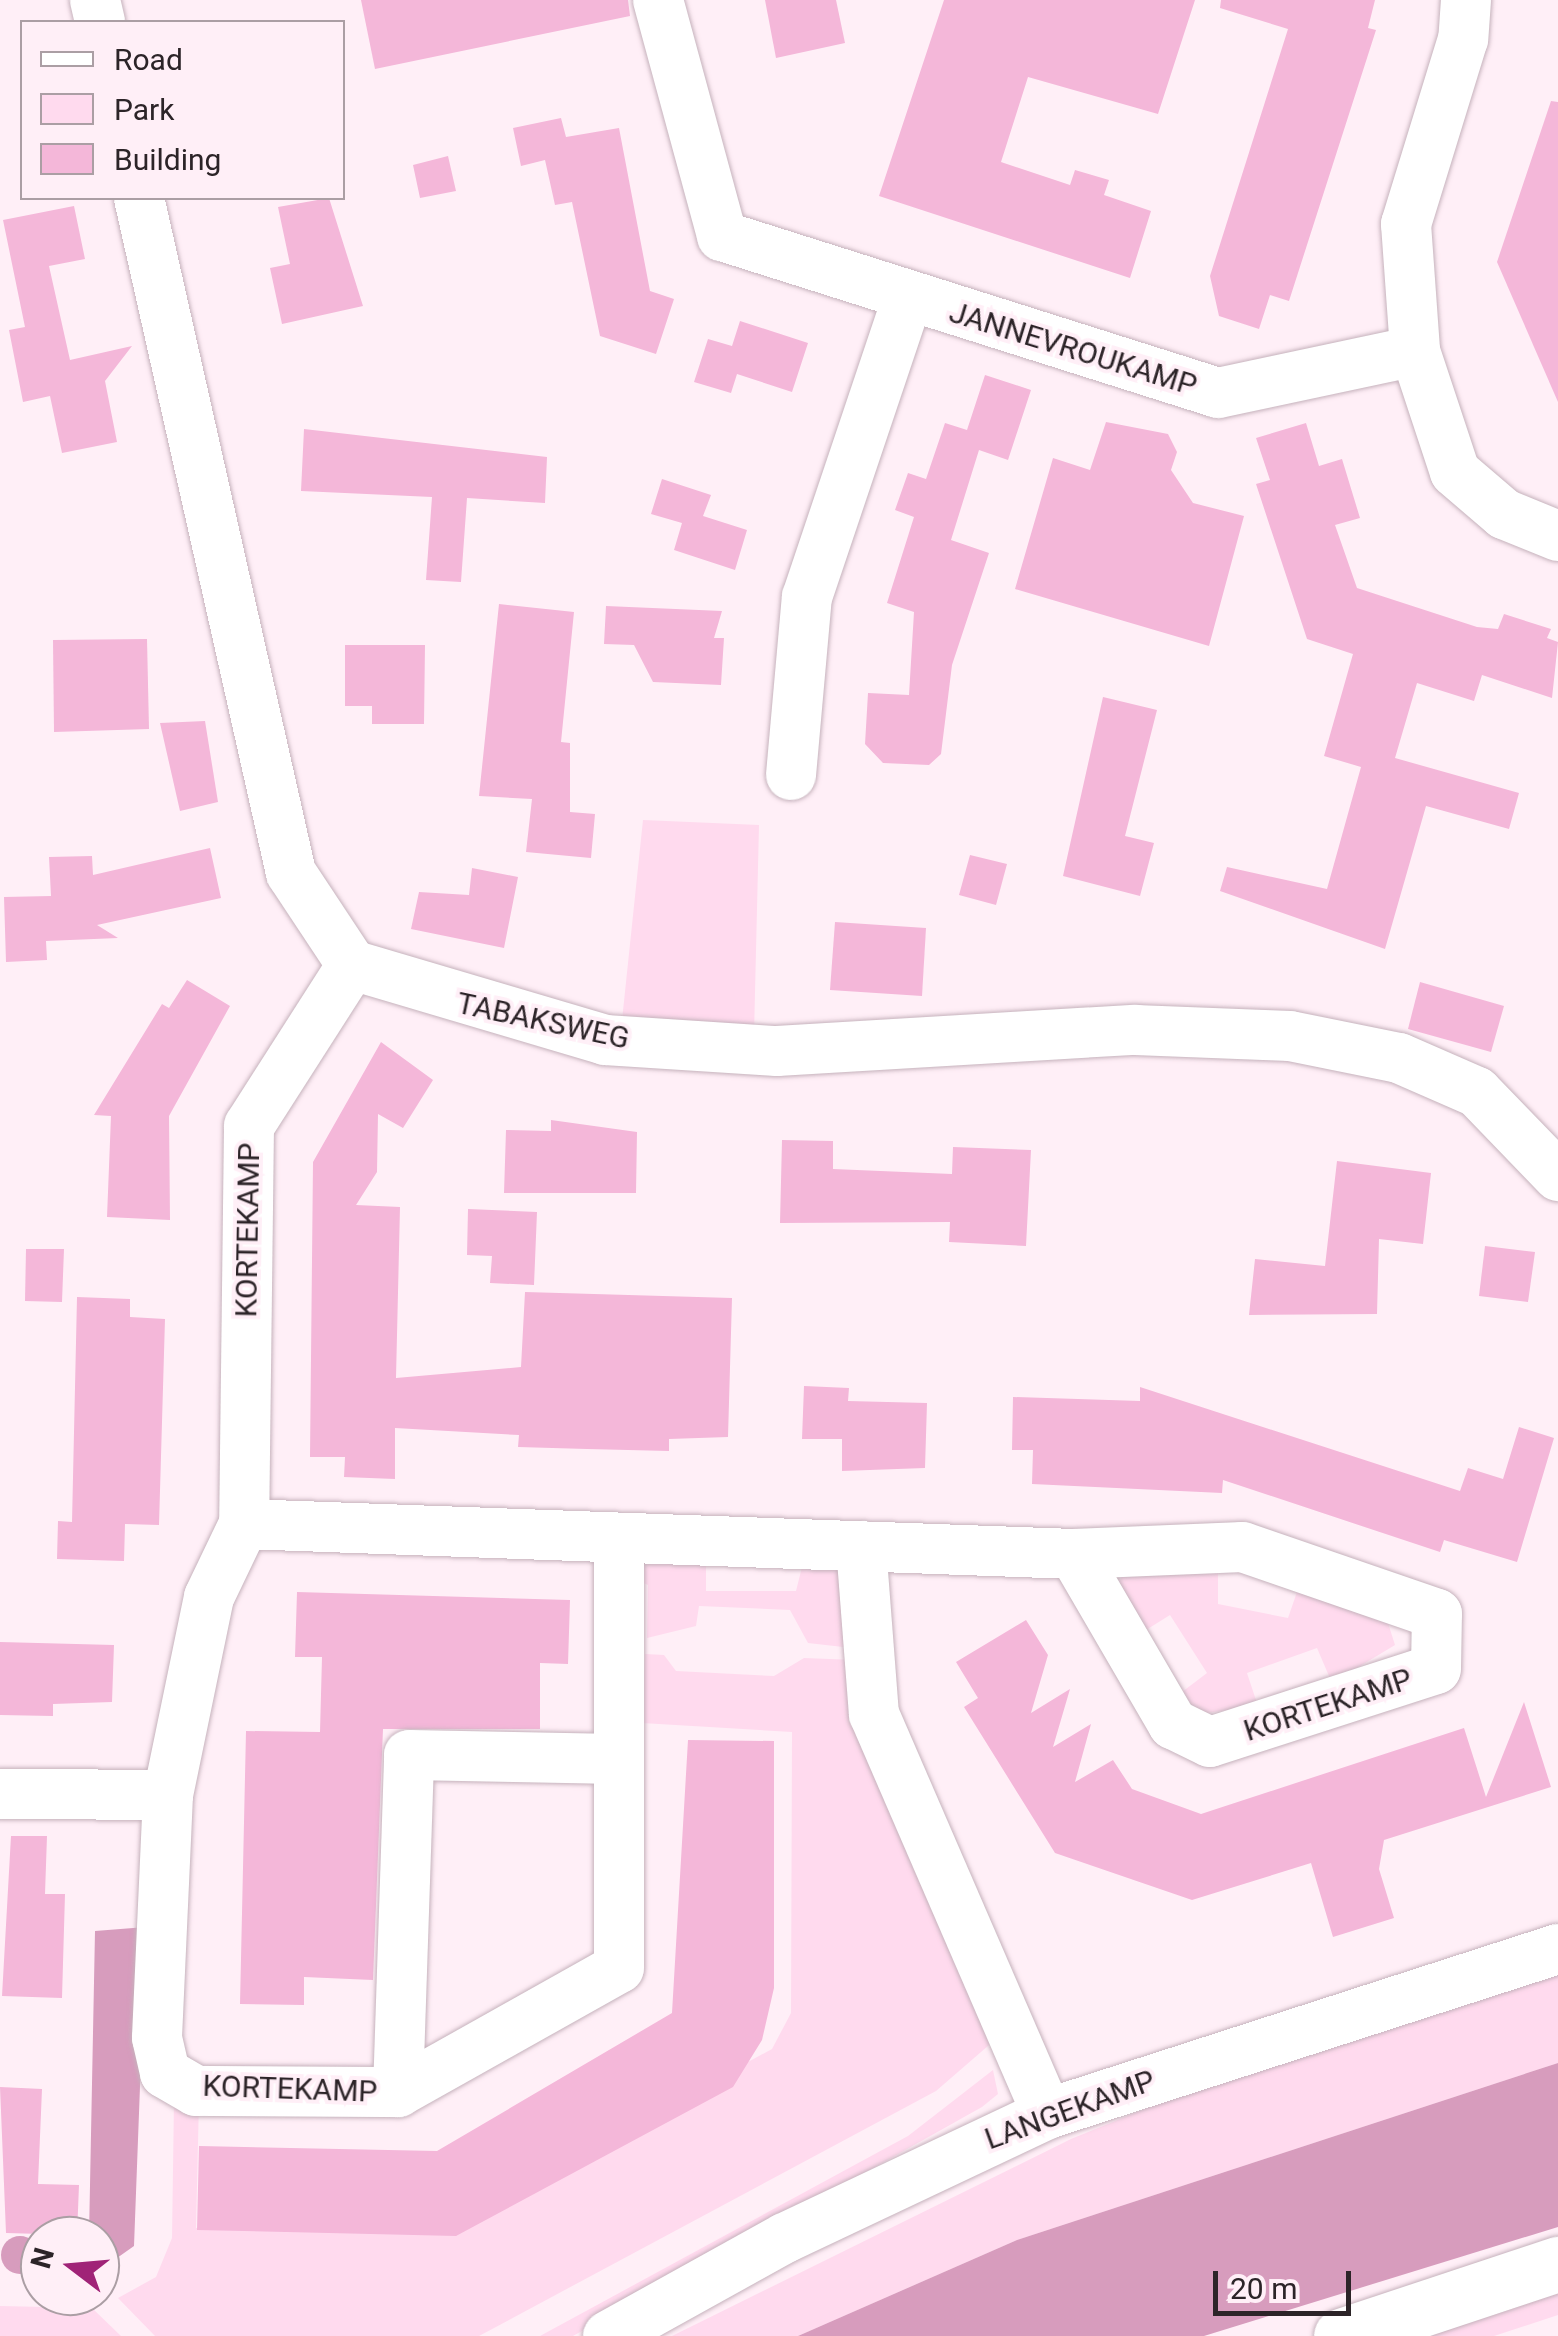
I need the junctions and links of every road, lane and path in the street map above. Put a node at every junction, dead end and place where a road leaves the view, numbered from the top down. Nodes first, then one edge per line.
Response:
1 (658, 0) edge
2 (1466, 0) edge
3 (139, 200) edge
4 (907, 300) junction
5 (1415, 351) junction
6 (1558, 536) edge
7 (791, 775) dead end
8 (352, 965) junction
9 (1558, 1176) edge
10 (244, 1524) junction
11 (620, 1538) junction
12 (862, 1546) junction
13 (1074, 1554) junction
14 (618, 1759) junction
15 (0, 1794) edge
16 (168, 1794) junction
17 (1558, 1949) edge
18 (398, 2092) junction
19 (1046, 2114) junction
20 (1558, 2264) edge
21 (608, 2336) edge
22 (1341, 2336) edge

1 - 4 street, JANNEVROUKAMP
2 - 5 street
3 - 8 street
4 - 5 street, JANNEVROUKAMP
4 - 7 street, JANNEVROUKAMP
5 - 6 street
8 - 9 street, TABAKSWEG
8 - 10 street, KORTEKAMP
10 - 11 street, KORTEKAMP
10 - 16 street, KORTEKAMP
11 - 12 street, KORTEKAMP
11 - 14 street, KORTEKAMP
12 - 13 street, KORTEKAMP
12 - 19 street
13 - 13 street, KORTEKAMP
14 - 18 street, KORTEKAMP
14 - 18 street, KORTEKAMP
15 - 16 street
16 - 18 street, KORTEKAMP
17 - 19 street, LANGEKAMP
19 - 21 street, LANGEKAMP
20 - 22 main road

